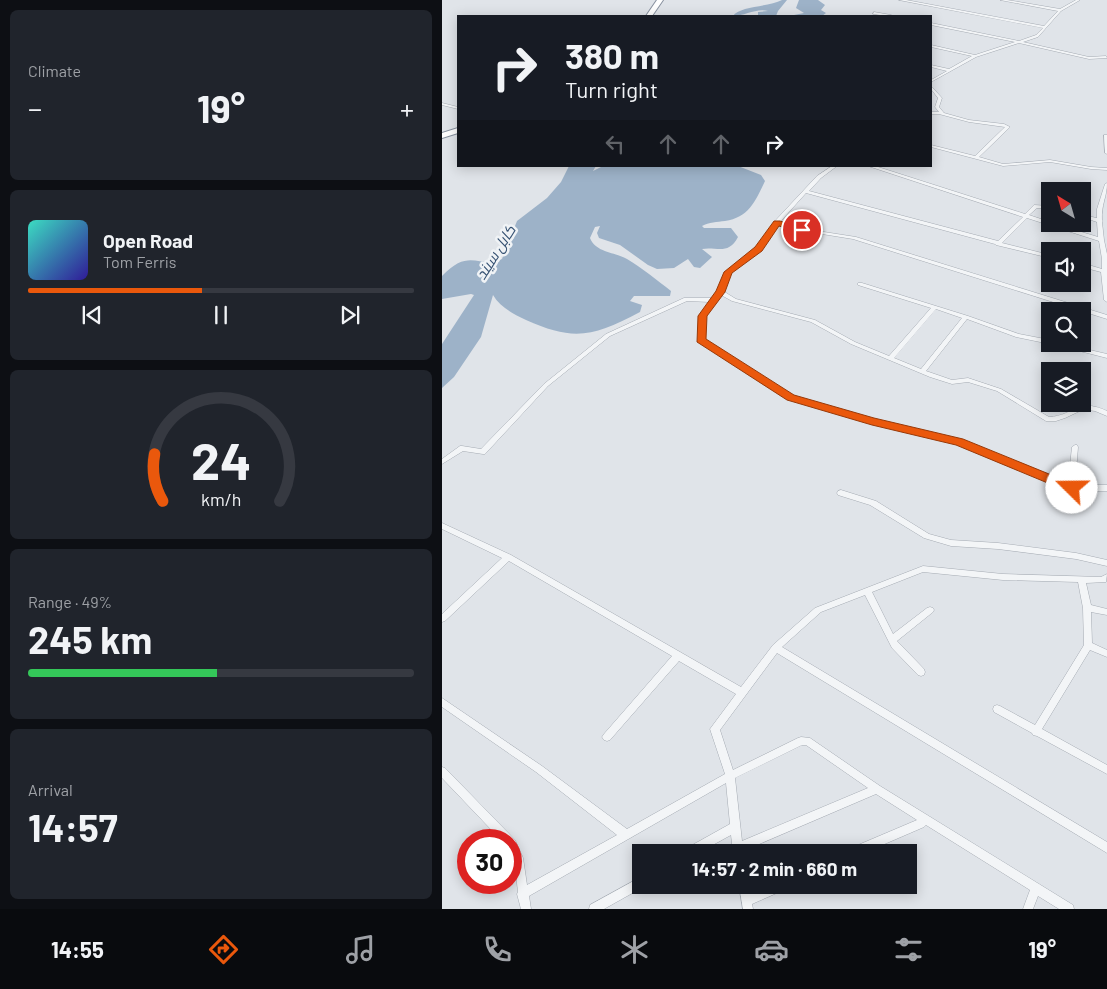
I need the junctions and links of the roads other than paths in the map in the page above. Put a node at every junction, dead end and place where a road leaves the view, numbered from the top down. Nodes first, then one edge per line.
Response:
1 (660, 0) edge
2 (665, 0) edge
3 (901, 0) edge
4 (1002, 0) edge
5 (1078, 0) edge
6 (1060, 10) junction
7 (874, 13) dead end
8 (650, 15) edge
9 (655, 15) edge
10 (885, 15) edge
11 (932, 24) edge
12 (1045, 27) junction
13 (1019, 42) junction
14 (932, 46) edge
15 (975, 56) junction
16 (1106, 57) edge
17 (932, 66) edge
18 (949, 70) junction
19 (932, 81) edge
20 (932, 89) edge
21 (442, 104) edge
22 (457, 108) edge
23 (932, 112) edge
24 (941, 114) junction
25 (457, 128) edge
26 (442, 134) edge
27 (1105, 136) dead end
28 (932, 146) edge
29 (1106, 153) edge
30 (977, 157) junction
31 (834, 167) edge
32 (873, 167) edge
33 (1106, 169) edge
34 (1106, 184) edge
35 (807, 192) junction
36 (1041, 207) edge
37 (1100, 209) junction
38 (1106, 211) edge
39 (1024, 216) junction
40 (1091, 218) edge
41 (1101, 221) junction
42 (777, 222) junction
43 (1103, 242) edge
44 (998, 244) junction
45 (1041, 255) edge
46 (1106, 260) edge
47 (1091, 267) edge
48 (1104, 271) junction
49 (860, 284) dead end
50 (720, 292) junction
51 (715, 300) junction
52 (1106, 300) edge
53 (1051, 302) edge
54 (934, 307) junction
55 (1091, 313) edge
56 (1106, 316) edge
57 (966, 317) junction
58 (1041, 340) edge
59 (1091, 352) edge
60 (1106, 355) edge
61 (891, 358) junction
62 (922, 372) junction
63 (1106, 414) edge
64 (1075, 447) dead end
65 (442, 462) edge
66 (1072, 488) junction
67 (1106, 488) edge
68 (841, 493) dead end
69 (442, 526) edge
70 (508, 557) junction
71 (1106, 563) edge
72 (1106, 577) edge
73 (1082, 580) junction
74 (867, 591) junction
75 (1087, 608) junction
76 (930, 610) dead end
77 (1106, 612) edge
78 (442, 619) edge
79 (893, 639) junction
80 (1088, 645) junction
81 (776, 648) junction
82 (1106, 654) edge
83 (678, 656) junction
84 (921, 672) dead end
85 (741, 692) junction
86 (442, 702) edge
87 (996, 709) dead end
88 (1036, 732) junction
89 (607, 737) dead end
90 (1106, 770) edge
91 (442, 771) edge
92 (730, 776) junction
93 (877, 789) junction
94 (924, 819) junction
95 (735, 827) junction
96 (497, 829) edge
97 (626, 835) junction
98 (705, 844) edge
99 (737, 844) edge
100 (752, 844) edge
101 (874, 844) edge
102 (1106, 848) edge
103 (632, 887) edge
104 (1036, 888) junction
105 (522, 894) joint
106 (766, 894) edge
107 (747, 905) edge
108 (526, 909) edge
109 (594, 909) edge
110 (1028, 909) edge
111 (1069, 909) edge

1 - 8 highway
2 - 9 highway
3 - 12 street
4 - 6 street
5 - 6 street
6 - 12 street
7 - 10 street
11 - 13 street
12 - 13 street
13 - 15 street
13 - 16 street
14 - 15 street
15 - 18 street
17 - 18 street
18 - 19 street
20 - 24 street
21 - 22 street
23 - 24 street
24 - 30 street
25 - 26 highway
27 - 29 street
28 - 30 street
30 - 33 street
31 - 35 street
32 - 39 street
34 - 37 street
35 - 42 street
35 - 44 street
36 - 39 street
37 - 38 street
37 - 41 street
39 - 43 street
39 - 44 street
40 - 41 street
41 - 43 street
42 - 50 street
42 - 53 street
43 - 46 street
44 - 45 street
46 - 48 street
47 - 48 street
48 - 52 street
49 - 54 street
50 - 51 street
50 - 61 street
51 - 65 street
51 - 66 street
54 - 57 street
54 - 61 street
55 - 56 street
57 - 58 street
57 - 62 street
59 - 60 street
61 - 62 street
62 - 63 street
64 - 66 street
66 - 67 street
68 - 71 street
69 - 70 street
70 - 78 street
70 - 83 street
72 - 73 street
73 - 74 street
73 - 75 street
74 - 79 street
74 - 81 street
75 - 77 street
75 - 80 street
76 - 79 street
79 - 84 street
80 - 82 street
80 - 88 street
81 - 85 street
81 - 102 street
83 - 85 street
83 - 89 street
85 - 92 street
86 - 97 street
87 - 88 street
88 - 90 street
91 - 96 street
92 - 93 street
92 - 95 street
92 - 97 street
93 - 94 street
93 - 100 street
94 - 101 street
94 - 104 street
95 - 98 street
95 - 99 street
97 - 105 street
103 - 109 street
104 - 110 street
104 - 111 street
105 - 108 street
106 - 107 street

